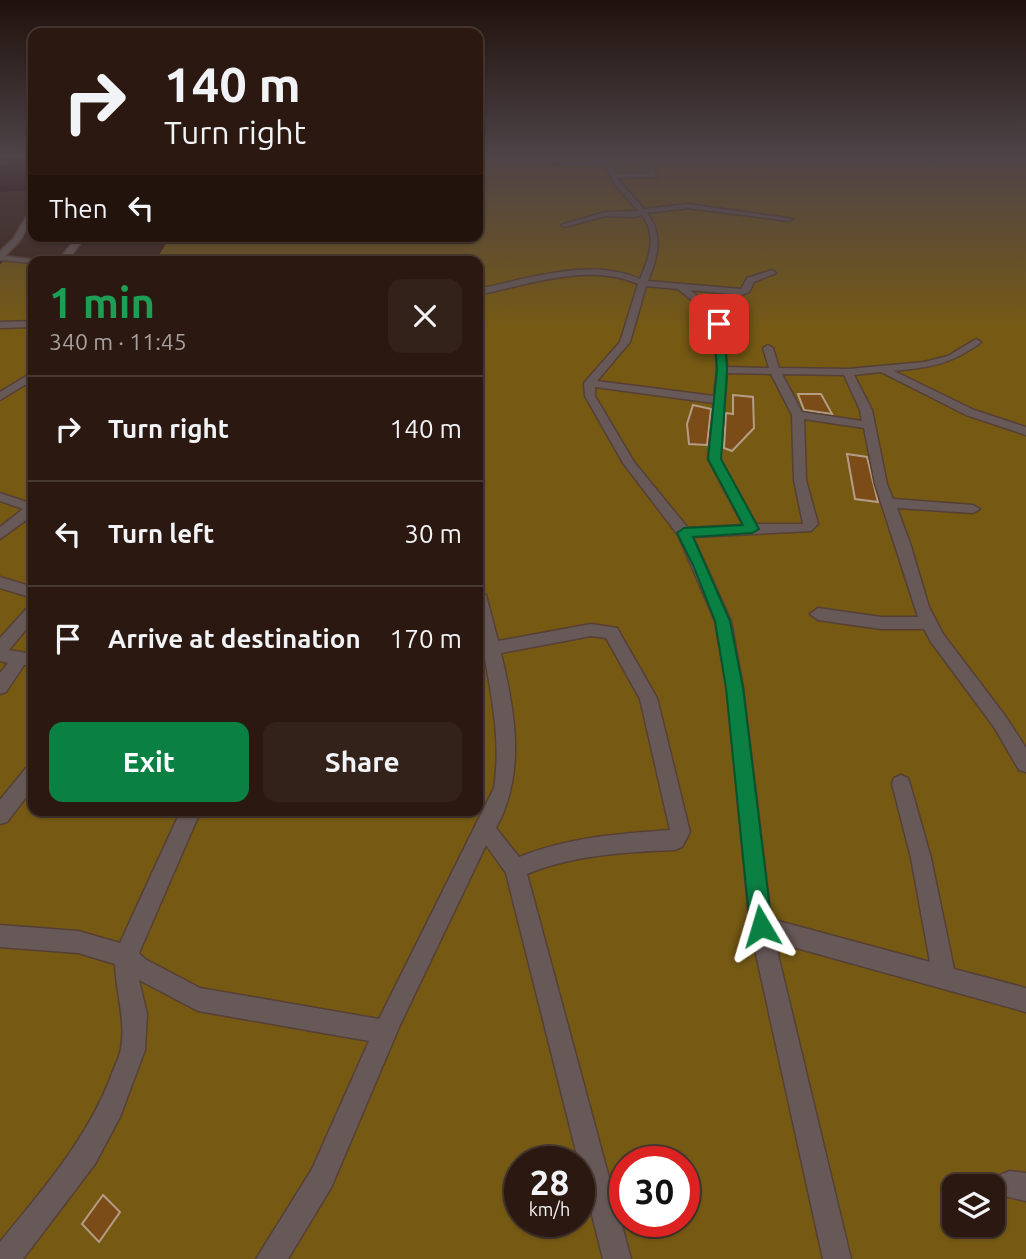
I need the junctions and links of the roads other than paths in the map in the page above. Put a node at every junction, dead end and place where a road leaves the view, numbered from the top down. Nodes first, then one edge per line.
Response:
1 (602, 215) edge
2 (644, 215) edge
3 (756, 215) edge
4 (789, 219) dead end
5 (28, 222) edge
6 (565, 225) dead end
7 (77, 242) edge
8 (66, 256) edge
9 (0, 257) edge
10 (28, 260) edge
11 (772, 273) dead end
12 (643, 283) junction
13 (680, 286) junction
14 (483, 291) edge
15 (28, 324) edge
16 (0, 325) edge
17 (976, 342) dead end
18 (768, 348) dead end
19 (883, 369) junction
20 (722, 370) junction
21 (775, 371) junction
22 (848, 372) junction
23 (28, 378) edge
24 (589, 383) junction
25 (0, 397) edge
26 (718, 400) junction
27 (798, 415) junction
28 (869, 425) junction
29 (1026, 431) edge
30 (0, 497) edge
31 (887, 503) junction
32 (28, 506) edge
33 (973, 509) dead end
34 (28, 512) edge
35 (752, 529) junction
36 (684, 533) junction
37 (0, 534) edge
38 (0, 582) edge
39 (28, 591) edge
40 (818, 614) dead end
41 (483, 618) edge
42 (28, 620) edge
43 (929, 623) junction
44 (490, 649) junction
45 (9, 656) edge
46 (0, 687) edge
47 (1026, 764) edge
48 (28, 780) edge
49 (901, 783) dead end
50 (0, 815) edge
51 (188, 816) edge
52 (483, 830) junction
53 (515, 869) junction
54 (761, 926) junction
55 (0, 936) edge
56 (126, 956) junction
57 (944, 976) junction
58 (1026, 1000) edge
59 (386, 1031) junction
60 (5, 1259) edge
61 (270, 1259) edge
62 (617, 1259) edge
63 (837, 1259) edge

1 - 6 street
2 - 12 street
3 - 4 street
5 - 9 street
7 - 8 street
9 - 10 street
11 - 13 street
12 - 13 street
12 - 14 street
12 - 24 street
13 - 20 street
15 - 16 street
17 - 19 street
18 - 21 street
19 - 22 street
19 - 29 street
20 - 21 street
20 - 26 street
21 - 22 street
21 - 27 street
22 - 28 street
23 - 25 street
24 - 26 street
24 - 36 street
26 - 35 street
27 - 28 street
27 - 35 street
28 - 31 street
30 - 32 street
31 - 33 street
31 - 43 street
34 - 37 street
35 - 36 street
36 - 54 street
38 - 39 street
40 - 43 street
41 - 44 street
42 - 45 street
43 - 47 street
44 - 52 street
44 - 53 street
45 - 46 street
48 - 50 street
49 - 57 street
51 - 56 street
52 - 53 street
52 - 59 street
53 - 62 street
54 - 57 street
54 - 63 street
55 - 56 street
56 - 59 street
56 - 60 street
57 - 58 street
59 - 61 street

